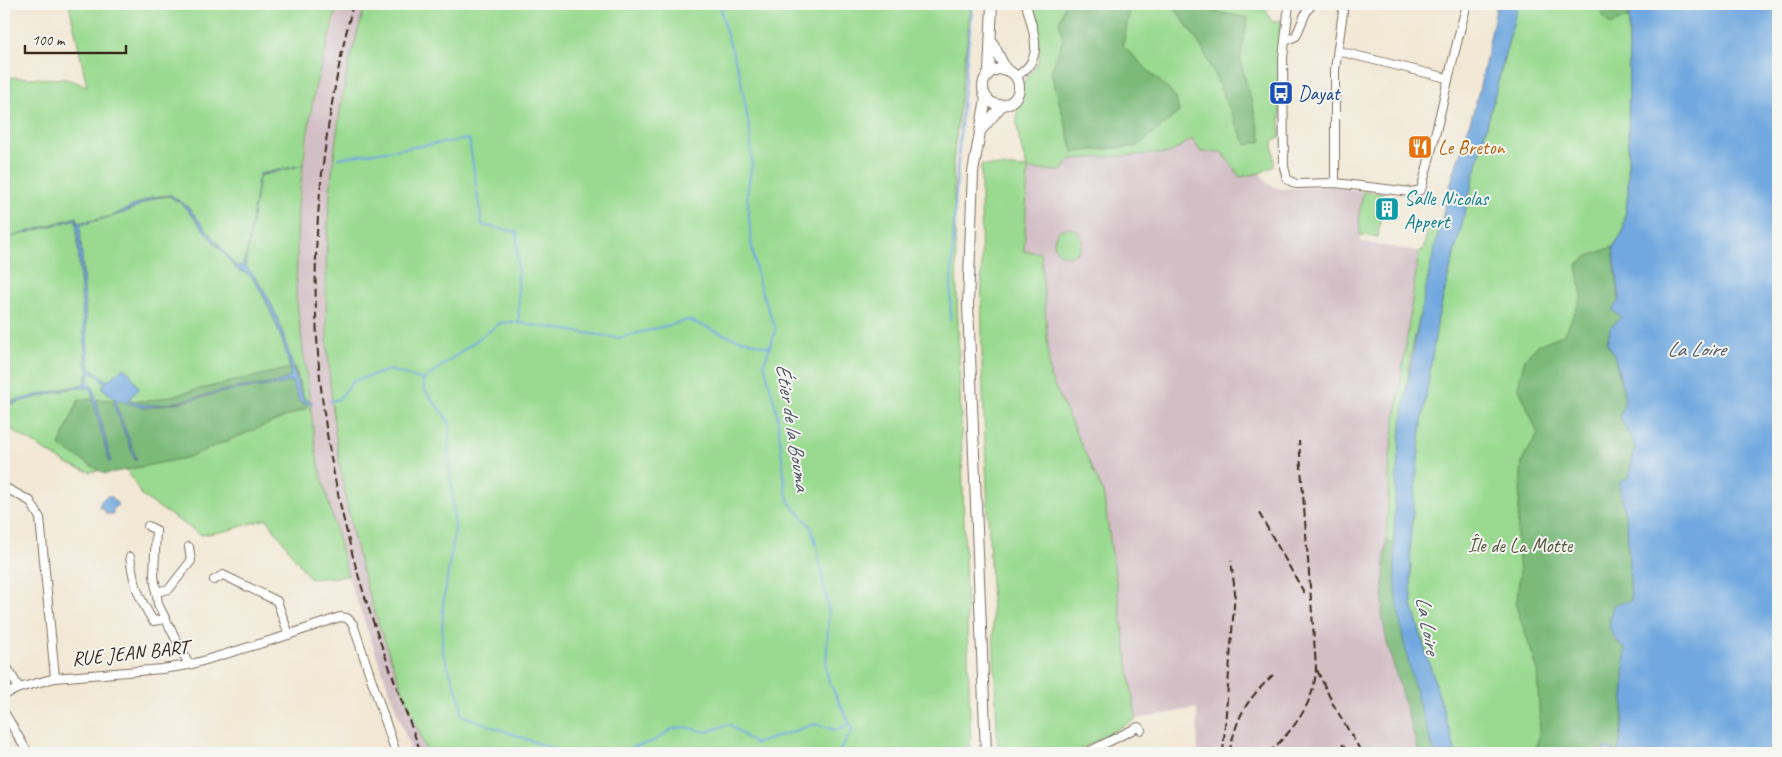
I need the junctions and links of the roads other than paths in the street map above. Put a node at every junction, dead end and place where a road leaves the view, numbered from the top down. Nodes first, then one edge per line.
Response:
1 (992, 4) edge
2 (1026, 4) edge
3 (1289, 4) edge
4 (1313, 4) edge
5 (1344, 4) edge
6 (1467, 4) edge
7 (1286, 40) junction
8 (991, 41) junction
9 (1338, 51) junction
10 (1006, 70) junction
11 (989, 73) junction
12 (1015, 77) junction
13 (1447, 78) junction
14 (986, 98) junction
15 (1002, 105) junction
16 (982, 129) junction
17 (1335, 183) junction
18 (4, 487) edge
19 (148, 526) dead end
20 (189, 546) dead end
21 (130, 557) dead end
22 (214, 580) dead end
23 (156, 592) junction
24 (165, 620) junction
25 (289, 635) junction
26 (4, 662) edge
27 (189, 665) junction
28 (55, 678) junction
29 (18, 688) junction
30 (4, 695) edge
31 (4, 712) edge
32 (1141, 730) dead end
33 (985, 751) edge
34 (28, 753) edge
35 (396, 753) edge
36 (1086, 753) edge

1 - 8 main road
2 - 12 street
3 - 7 street
4 - 7 street
5 - 9 street
6 - 13 street
7 - 17 street
8 - 10 main road
8 - 11 main road
9 - 13 street
9 - 17 street
10 - 11 main road
10 - 12 main road
11 - 14 main road
12 - 15 main road
13 - 17 street
14 - 15 main road
14 - 16 main road
15 - 16 main road
16 - 33 main road
18 - 28 street
19 - 23 street
20 - 23 street
21 - 24 street
22 - 25 street
23 - 24 street
24 - 27 street
25 - 27 street, RUE JEAN BART
25 - 35 street, RUE JEAN BART
26 - 29 street
27 - 28 street, RUE JEAN BART
28 - 29 street, RUE JEAN BART
29 - 30 street, RUE JEAN BART
31 - 34 street
32 - 36 street

